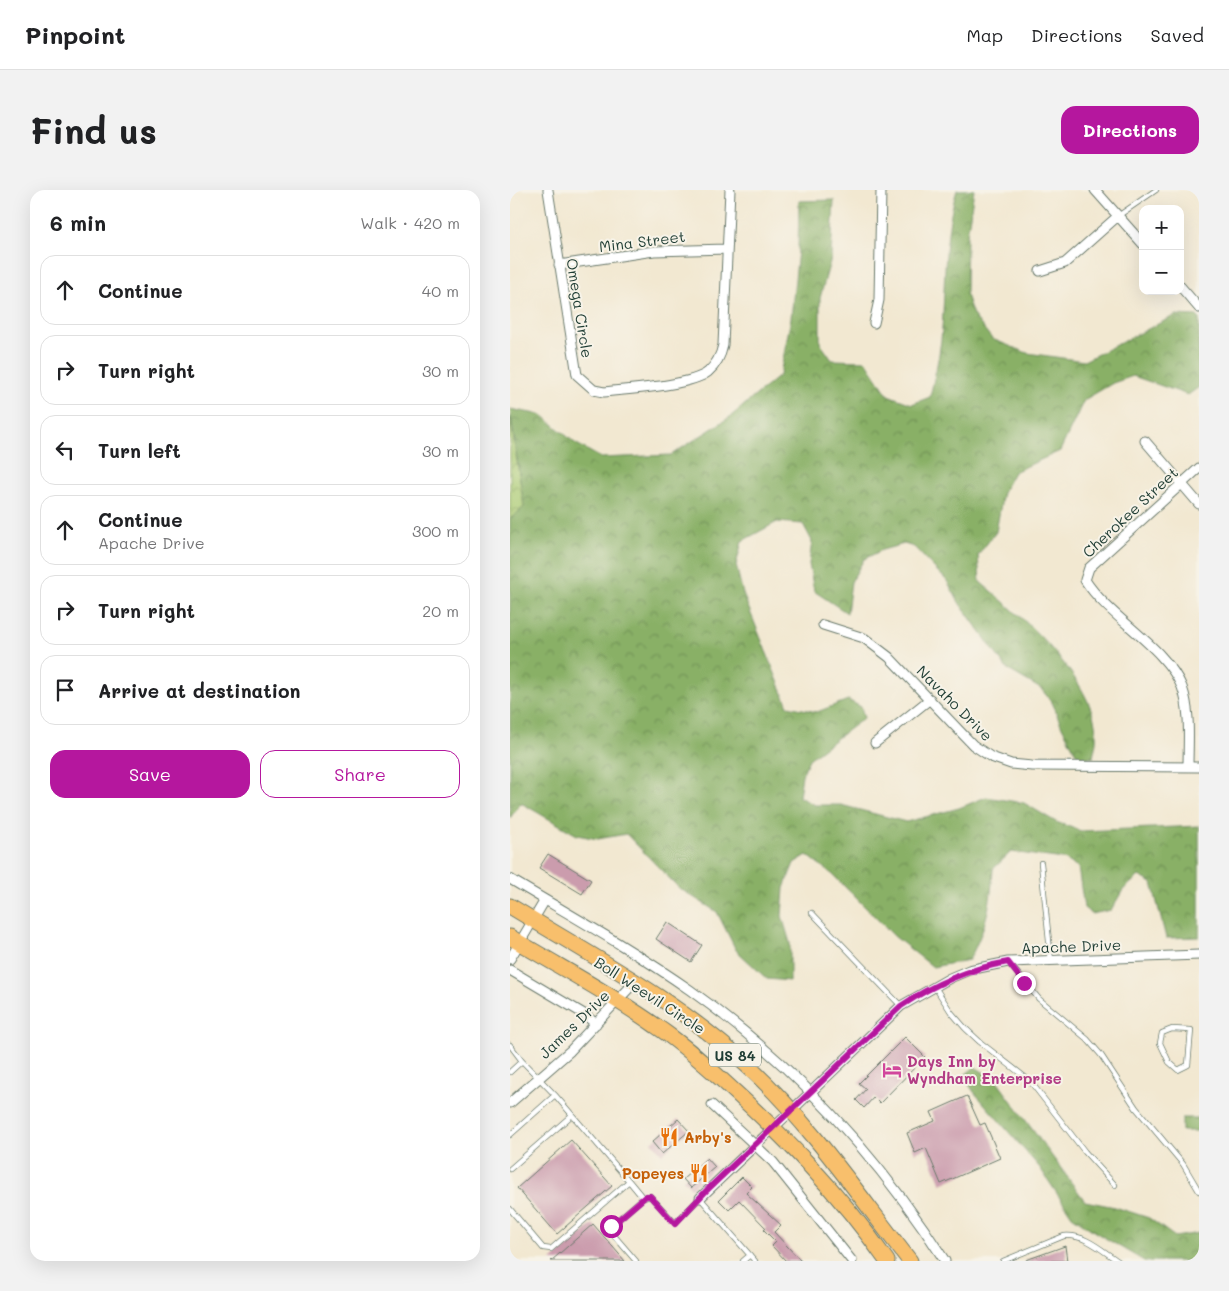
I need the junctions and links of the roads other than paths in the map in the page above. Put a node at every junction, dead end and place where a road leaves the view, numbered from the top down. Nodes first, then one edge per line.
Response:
1 (548, 190) edge
2 (730, 190) edge
3 (880, 190) edge
4 (1095, 190) edge
5 (1156, 190) edge
6 (1118, 216) junction
7 (1139, 240) edge
8 (728, 249) junction
9 (559, 265) junction
10 (1040, 271) dead end
11 (1184, 291) edge
12 (1199, 308) edge
13 (874, 323) dead end
14 (1145, 440) dead end
15 (1199, 468) edge
16 (1180, 484) junction
17 (1199, 504) edge
18 (824, 625) dead end
19 (930, 699) junction
20 (875, 743) dead end
21 (1188, 767) junction
22 (1199, 767) edge
23 (1041, 862) dead end
24 (510, 879) edge
25 (545, 900) junction
26 (510, 906) edge
27 (812, 913) dead end
28 (534, 921) junction
29 (514, 940) edge
30 (1199, 955) edge
31 (510, 959) edge
32 (1051, 961) junction
33 (1008, 962) junction
34 (510, 970) edge
35 (634, 983) junction
36 (935, 986) junction
37 (618, 1001) junction
38 (901, 1006) junction
39 (596, 1024) junction
40 (1191, 1030) junction
41 (1199, 1030) edge
42 (510, 1046) edge
43 (522, 1061) junction
44 (510, 1072) edge
45 (538, 1078) junction
46 (812, 1092) junction
47 (555, 1095) junction
48 (510, 1103) edge
49 (712, 1105) dead end
50 (792, 1111) junction
51 (572, 1115) junction
52 (774, 1127) junction
53 (510, 1135) edge
54 (755, 1145) junction
55 (510, 1169) edge
56 (628, 1181) junction
57 (1115, 1185) dead end
58 (1199, 1191) edge
59 (643, 1198) junction
60 (700, 1198) junction
61 (510, 1208) edge
62 (750, 1256) junction
63 (636, 1261) edge
64 (743, 1261) edge
65 (755, 1261) edge
66 (852, 1261) edge
67 (887, 1261) edge
68 (910, 1261) edge
69 (945, 1261) edge
70 (1003, 1261) edge
71 (1118, 1261) edge

1 - 9 street, Omega Circle
2 - 8 street, Omega Circle
3 - 13 street
4 - 6 street
5 - 6 lane
6 - 7 street
6 - 10 street
8 - 9 street, Mina Street
8 - 9 street, Omega Circle
11 - 12 street
14 - 16 street
15 - 16 street, Cherokee Street
16 - 17 street
16 - 21 street, Cherokee Street
18 - 19 street, Navaho Drive
19 - 20 street
19 - 21 street, Navaho Drive
21 - 22 street, Navaho Drive
23 - 32 lane
24 - 25 street
25 - 28 street
25 - 46 street
26 - 28 highway, Boll Weevil Circle / US 84
27 - 38 lane
28 - 29 street
28 - 35 highway, Boll Weevil Circle / US 84
29 - 31 street
29 - 37 highway, Boll Weevil Circle / US 84
30 - 32 street, Apache Drive
32 - 33 street, Apache Drive
33 - 36 street, Apache Drive
33 - 58 lane
34 - 39 street
35 - 37 street, James Drive
35 - 50 highway, Boll Weevil Circle / US 84
36 - 38 street, Apache Drive
36 - 57 lane
37 - 39 street, James Drive
37 - 52 highway, Boll Weevil Circle / US 84
38 - 46 street, Apache Drive
39 - 45 street, James Drive
40 - 40 lane
40 - 41 lane
42 - 43 lane
43 - 44 lane
43 - 45 lane
45 - 47 lane
45 - 48 street, James Drive
46 - 50 street, Apache Drive
46 - 69 street
47 - 51 lane
47 - 53 lane
49 - 54 street
50 - 52 street, Apache Drive
50 - 68 highway, Boll Weevil Circle / US 84
51 - 55 lane
51 - 56 lane
52 - 54 street, Apache Drive
52 - 67 highway, Boll Weevil Circle / US 84
54 - 60 street, Apache Drive
54 - 66 street
56 - 59 lane
56 - 61 lane
59 - 60 lane
59 - 63 lane
60 - 62 lane
62 - 64 lane
62 - 65 lane
70 - 71 lane

